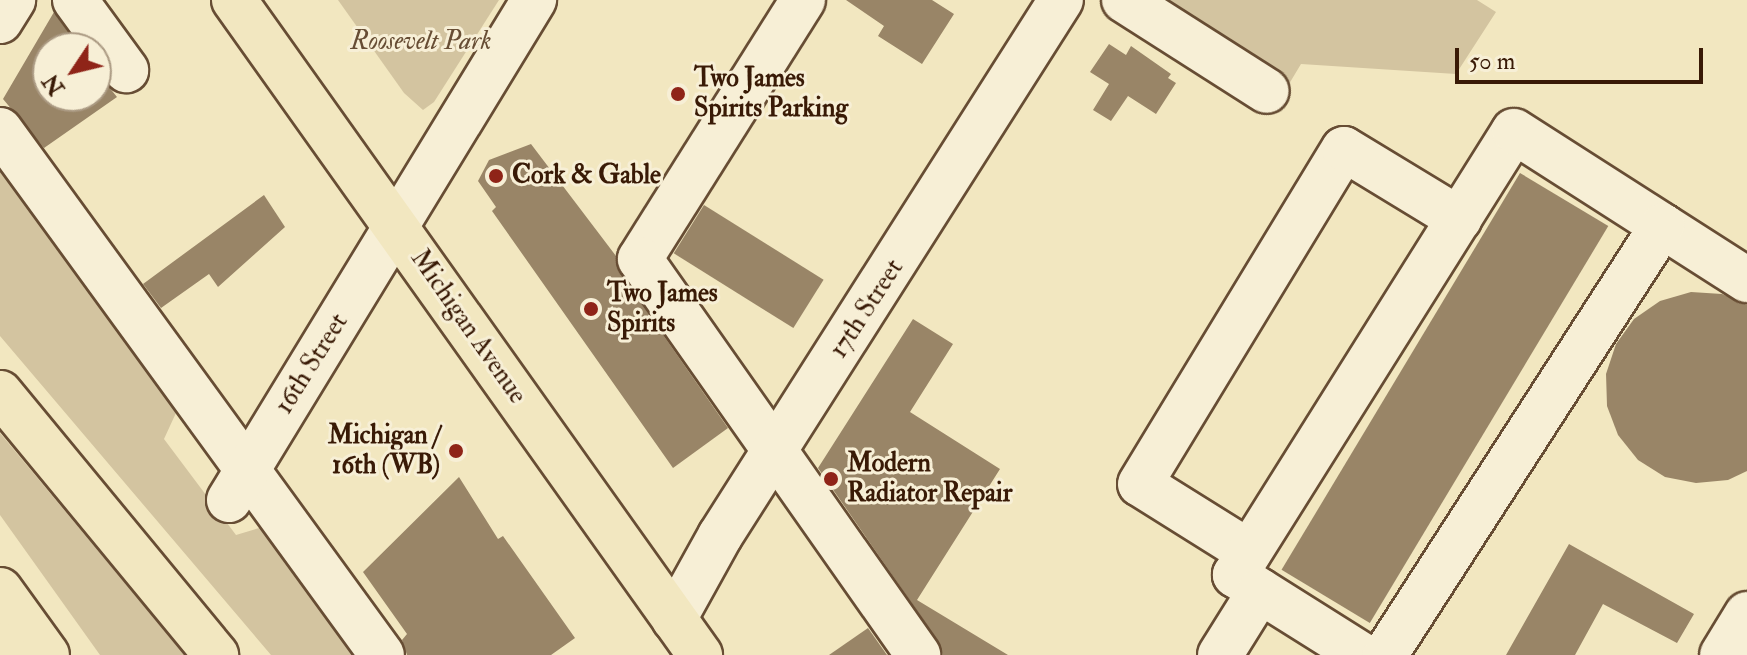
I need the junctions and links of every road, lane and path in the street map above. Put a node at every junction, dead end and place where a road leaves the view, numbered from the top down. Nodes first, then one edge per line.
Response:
1 (13, 0) edge
2 (75, 0) edge
3 (234, 0) edge
4 (534, 0) edge
5 (803, 0) edge
6 (1061, 0) edge
7 (1124, 0) edge
8 (0, 21) edge
9 (126, 70) dead end
10 (1267, 91) dead end
11 (0, 130) edge
12 (1459, 219) junction
13 (1662, 226) junction
14 (397, 228) junction
15 (1747, 280) edge
16 (0, 393) edge
17 (776, 453) junction
18 (239, 483) junction
19 (1255, 572) junction
20 (0, 590) edge
21 (1747, 614) edge
22 (674, 619) junction
23 (0, 645) edge
24 (6, 655) edge
25 (47, 655) edge
26 (216, 655) edge
27 (382, 655) edge
28 (700, 655) edge
29 (918, 655) edge
30 (1220, 655) edge
31 (1362, 655) edge
32 (1385, 655) edge
33 (1722, 655) edge

1 - 8 street
2 - 9 street
3 - 14 main road, Michigan Avenue
4 - 14 street, 16th Street
5 - 17 street
6 - 17 street, 17th Street
7 - 10 street
11 - 18 street
12 - 13 street
12 - 19 street
12 - 19 street
13 - 15 street
13 - 32 street
14 - 18 street, 16th Street
14 - 22 main road, Michigan Avenue
16 - 26 main road
17 - 22 street, 17th Street
17 - 29 street
18 - 27 street
19 - 30 street
19 - 31 street
20 - 25 main road
21 - 33 street
22 - 28 main road, Michigan Avenue
23 - 24 main road

